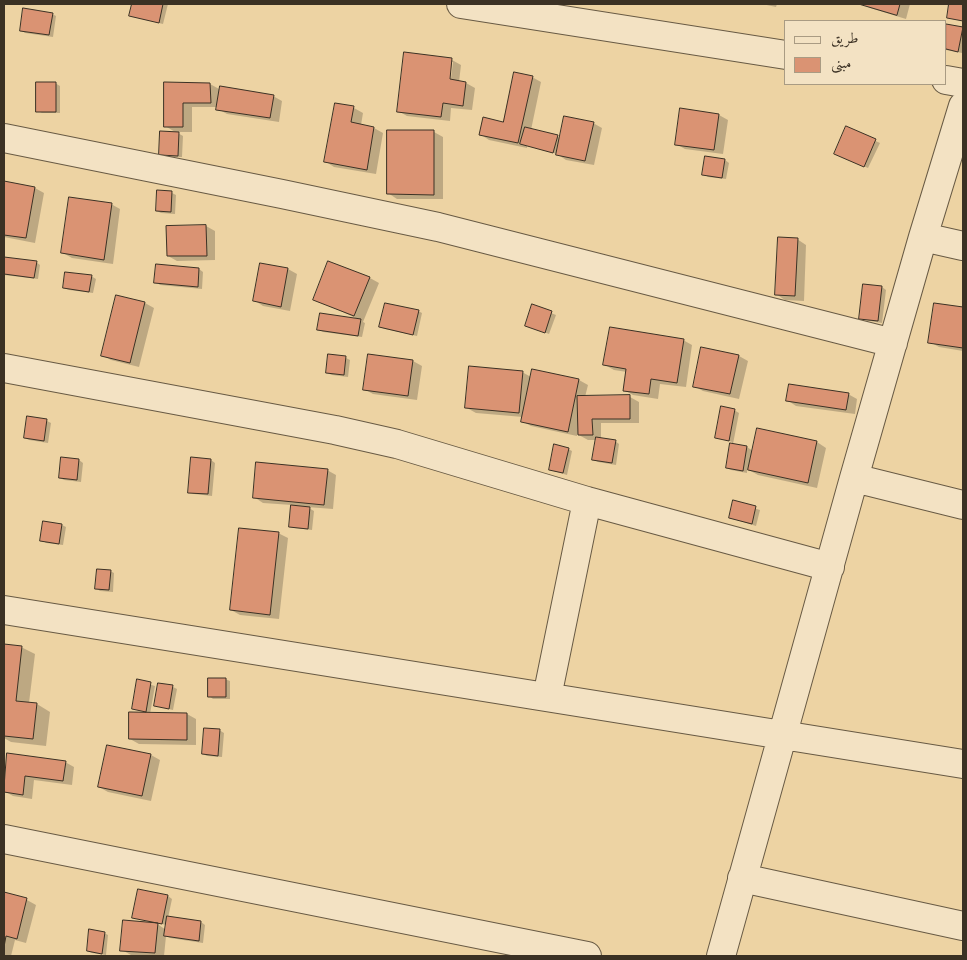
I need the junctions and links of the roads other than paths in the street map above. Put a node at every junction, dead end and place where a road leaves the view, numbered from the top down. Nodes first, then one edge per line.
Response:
1 (461, 4) edge
2 (784, 55) edge
3 (947, 80) edge
4 (963, 83) edge
5 (963, 106) edge
6 (4, 138) edge
7 (923, 237) junction
8 (963, 246) edge
9 (892, 343) junction
10 (4, 368) edge
11 (854, 478) junction
12 (587, 501) junction
13 (963, 505) edge
14 (830, 567) junction
15 (4, 610) edge
16 (548, 697) junction
17 (783, 735) junction
18 (963, 764) edge
19 (4, 839) edge
20 (742, 878) junction
21 (963, 926) edge
22 (588, 956) edge
23 (721, 956) edge

1 - 2 street
3 - 4 street
5 - 7 street
6 - 9 street
7 - 8 street
7 - 9 street
9 - 11 street
10 - 12 street
11 - 13 street
11 - 14 street
12 - 14 street
12 - 16 street
14 - 17 street
15 - 16 street
16 - 17 street
17 - 18 street
17 - 20 street
19 - 22 street
20 - 21 street
20 - 23 street

